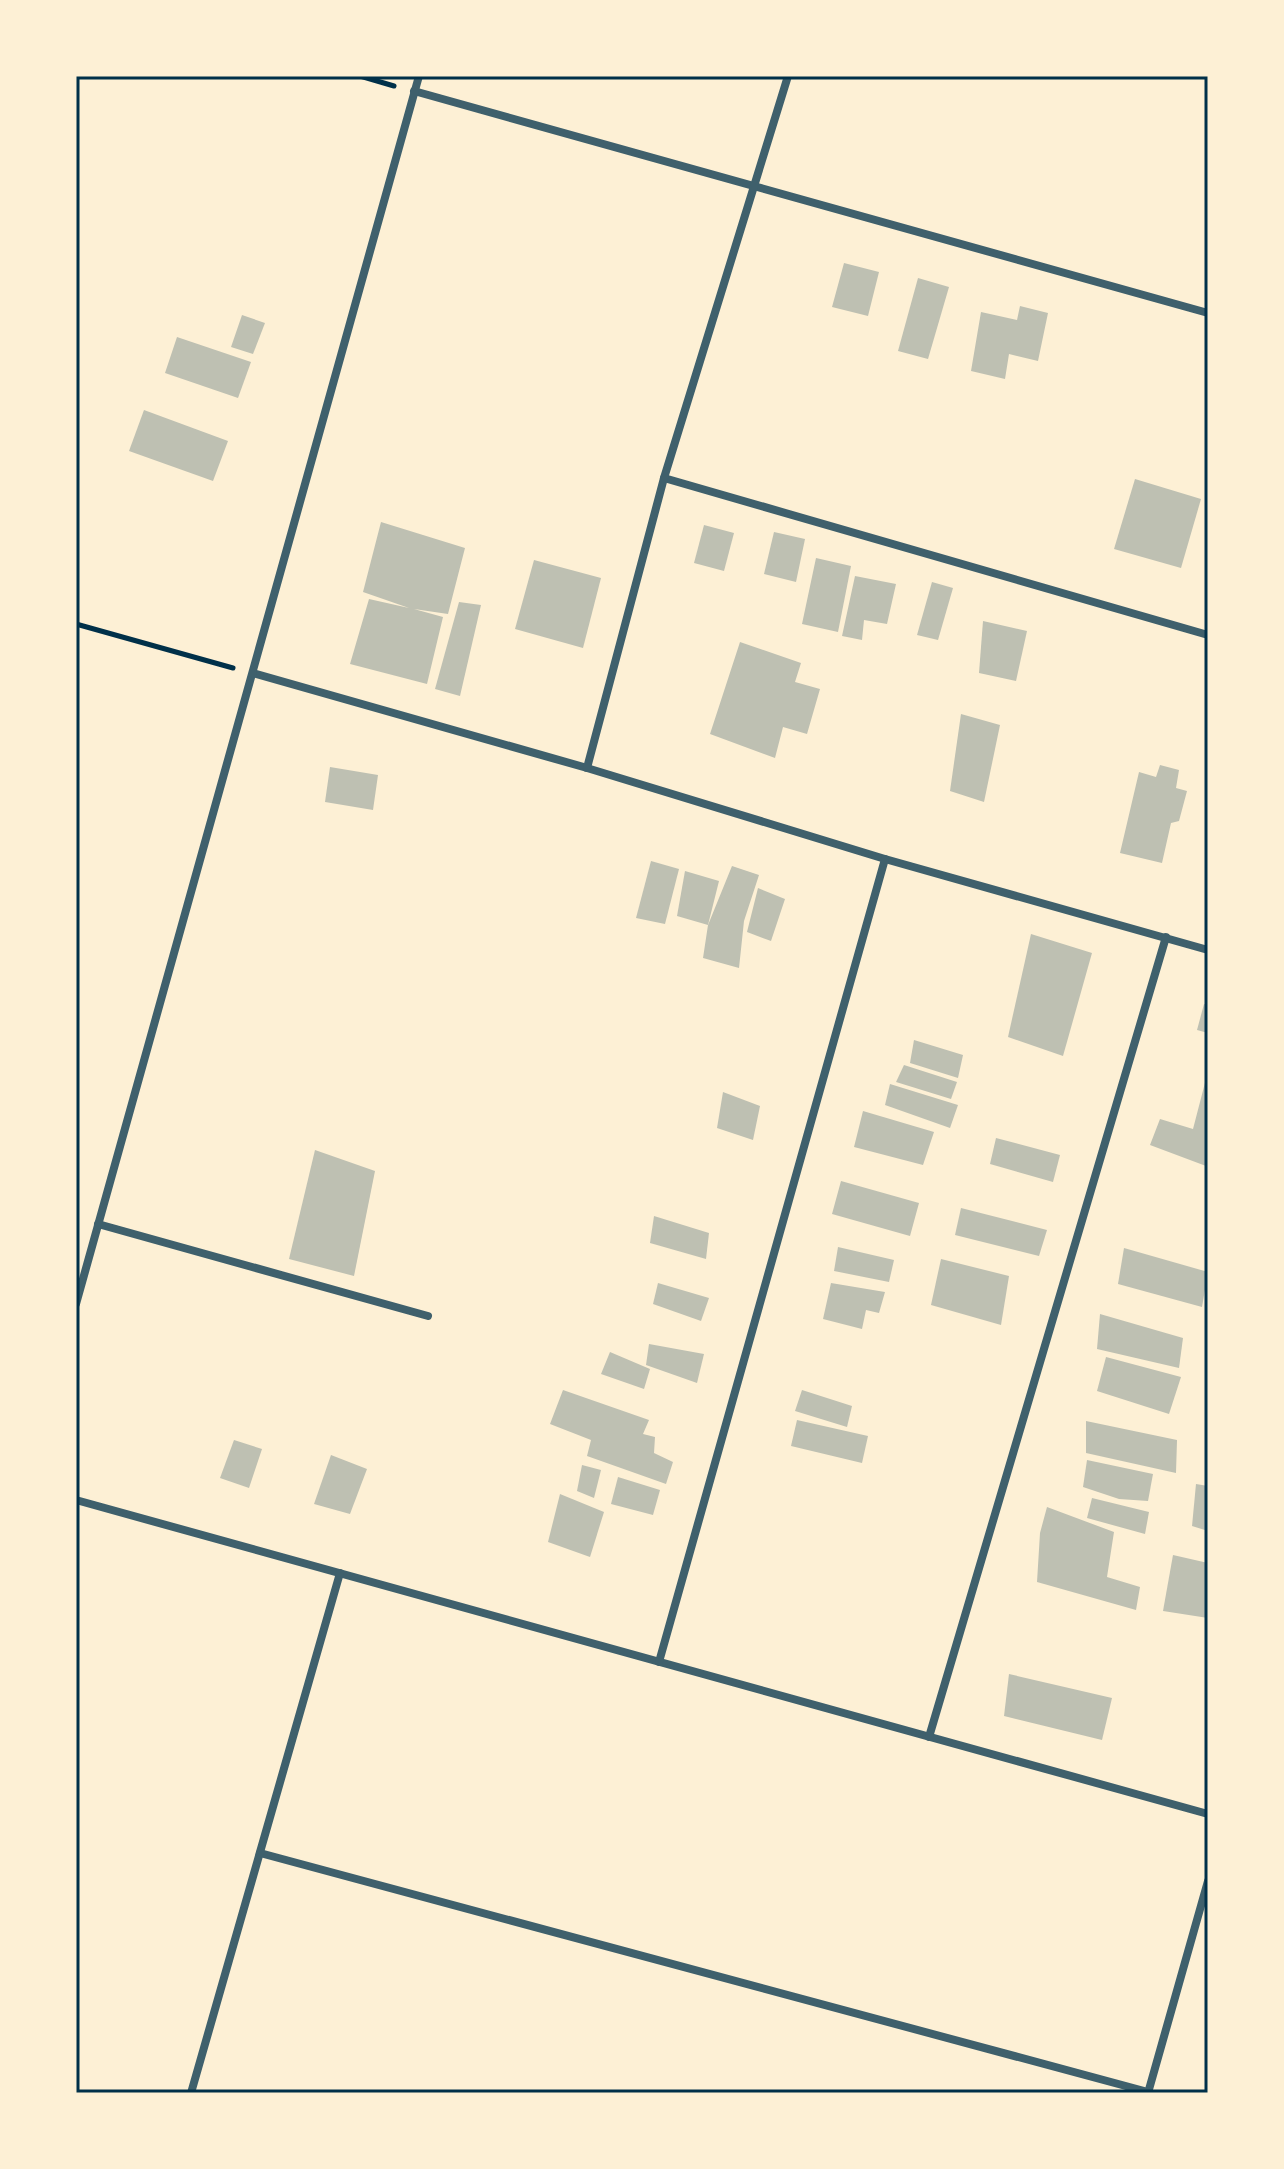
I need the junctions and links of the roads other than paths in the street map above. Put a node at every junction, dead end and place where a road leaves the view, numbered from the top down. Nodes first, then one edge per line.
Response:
1 (419, 76) edge
2 (788, 76) edge
3 (414, 91) junction
4 (755, 187) junction
5 (1208, 313) edge
6 (664, 478) junction
7 (1208, 635) edge
8 (253, 673) junction
9 (587, 768) junction
10 (885, 859) junction
11 (1166, 937) junction
12 (1208, 950) edge
13 (98, 1224) junction
14 (76, 1304) edge
15 (428, 1316) dead end
16 (76, 1500) edge
17 (340, 1573) junction
18 (659, 1662) junction
19 (929, 1737) junction
20 (1208, 1814) edge
21 (260, 1853) junction
22 (1208, 1881) edge
23 (1148, 2092) edge
24 (191, 2093) edge

1 - 3 street
2 - 4 street
3 - 4 street
3 - 8 street
4 - 5 street
4 - 6 street
6 - 7 street
6 - 9 street
8 - 9 street
8 - 13 street
9 - 10 street
10 - 11 street
10 - 18 street
11 - 12 street
11 - 19 street
13 - 14 street
13 - 15 street
16 - 17 street
17 - 18 street
17 - 21 street
18 - 19 street
19 - 20 street
21 - 23 street
21 - 24 street
22 - 23 street

